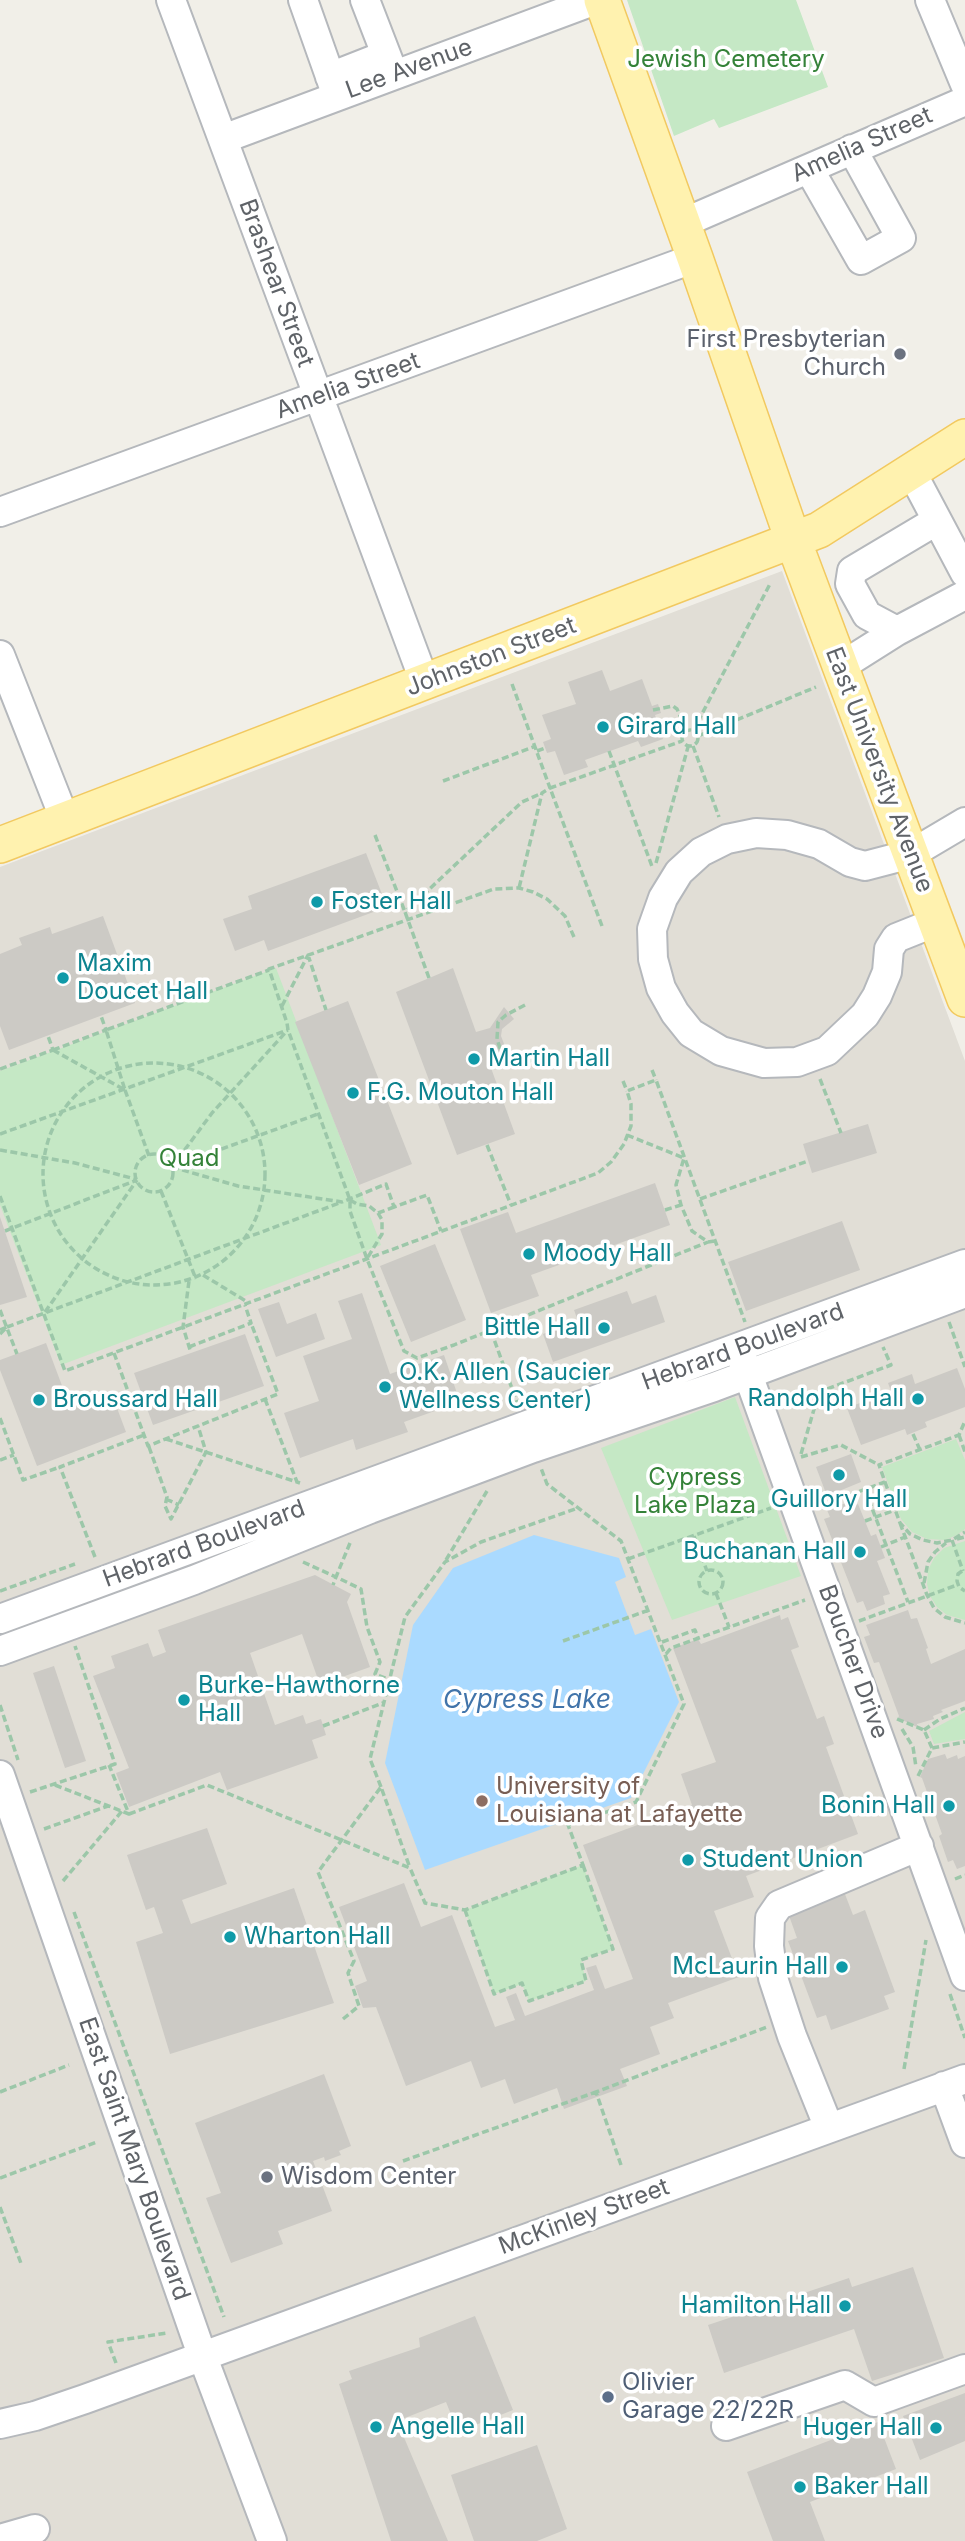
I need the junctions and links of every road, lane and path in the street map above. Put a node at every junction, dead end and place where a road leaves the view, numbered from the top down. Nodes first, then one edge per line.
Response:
1 (171, 0) edge
2 (303, 0) edge
3 (365, 0) edge
4 (596, 0) edge
5 (602, 0) edge
6 (930, 0) edge
7 (390, 65) junction
8 (965, 84) edge
9 (333, 87) junction
10 (965, 101) edge
11 (223, 139) junction
12 (852, 149) junction
13 (809, 169) junction
14 (682, 223) junction
15 (695, 258) junction
16 (318, 397) junction
17 (965, 436) edge
18 (911, 471) junction
19 (0, 512) edge
20 (936, 521) junction
21 (793, 540) junction
22 (965, 573) edge
23 (770, 584) dead end
24 (965, 594) edge
25 (897, 631) junction
26 (0, 655) edge
27 (828, 677) junction
28 (425, 683) junction
29 (512, 684) dead end
30 (653, 710) dead end
31 (687, 731) junction
32 (693, 731) junction
33 (698, 736) junction
34 (682, 741) junction
35 (691, 747) junction
36 (545, 748) dead end
37 (536, 749) junction
38 (610, 751) dead end
39 (615, 766) junction
40 (443, 781) dead end
41 (550, 788) junction
42 (542, 793) junction
43 (65, 820) junction
44 (720, 820) dead end
45 (965, 822) edge
46 (375, 835) dead end
47 (0, 845) edge
48 (911, 854) junction
49 (519, 888) junction
50 (405, 912) junction
51 (408, 920) junction
52 (936, 922) junction
53 (602, 926) dead end
54 (574, 937) dead end
55 (308, 955) junction
56 (270, 969) junction
57 (429, 978) dead end
58 (965, 999) edge
59 (525, 1005) dead end
60 (282, 1006) junction
61 (326, 1010) dead end
62 (101, 1016) dead end
63 (106, 1030) junction
64 (288, 1030) junction
65 (48, 1036) dead end
66 (53, 1050) junction
67 (544, 1055) dead end
68 (187, 1067) junction
69 (0, 1069) edge
70 (118, 1069) junction
71 (652, 1070) dead end
72 (818, 1071) dead end
73 (102, 1076) junction
74 (656, 1080) junction
75 (623, 1081) dead end
76 (125, 1090) junction
77 (627, 1091) junction
78 (230, 1093) junction
79 (61, 1113) junction
80 (318, 1114) junction
81 (841, 1133) dead end
82 (0, 1134) edge
83 (627, 1135) junction
84 (259, 1136) junction
85 (487, 1145) dead end
86 (0, 1150) edge
87 (149, 1156) junction
88 (44, 1158) junction
89 (684, 1158) junction
90 (808, 1161) dead end
91 (172, 1167) junction
92 (137, 1180) junction
93 (265, 1190) junction
94 (161, 1191) junction
95 (0, 1196) edge
96 (700, 1199) junction
97 (350, 1200) junction
98 (342, 1202) junction
99 (511, 1205) junction
100 (681, 1205) junction
101 (394, 1207) junction
102 (665, 1210) dead end
103 (378, 1213) junction
104 (50, 1214) junction
105 (12, 1228) junction
106 (5, 1231) dead end
107 (441, 1231) junction
108 (245, 1238) junction
109 (715, 1241) junction
110 (708, 1242) junction
111 (81, 1259) junction
112 (188, 1259) junction
113 (367, 1259) junction
114 (965, 1265) edge
115 (202, 1275) junction
116 (196, 1279) junction
117 (189, 1281) junction
118 (127, 1282) junction
119 (965, 1293) edge
120 (933, 1301) junction
121 (246, 1303) junction
122 (0, 1310) edge
123 (44, 1314) junction
124 (251, 1323) junction
125 (7, 1327) junction
126 (183, 1327) junction
127 (0, 1332) edge
128 (881, 1342) dead end
129 (189, 1347) junction
130 (114, 1353) junction
131 (191, 1353) dead end
132 (17, 1354) dead end
133 (746, 1355) junction
134 (965, 1367) edge
135 (265, 1399) junction
136 (0, 1418) edge
137 (965, 1421) edge
138 (198, 1426) junction
139 (914, 1434) dead end
140 (144, 1435) junction
141 (959, 1435) junction
142 (166, 1439) junction
143 (148, 1446) junction
144 (920, 1450) junction
145 (206, 1452) junction
146 (965, 1452) edge
147 (14, 1455) junction
148 (0, 1460) edge
149 (879, 1465) junction
150 (60, 1467) junction
151 (297, 1482) junction
152 (885, 1482) junction
153 (302, 1484) dead end
154 (488, 1489) dead end
155 (864, 1489) junction
156 (367, 1497) junction
157 (166, 1499) junction
158 (179, 1505) junction
159 (788, 1510) junction
160 (895, 1510) junction
161 (876, 1517) junction
162 (864, 1521) dead end
163 (900, 1523) junction
164 (694, 1535) junction
165 (965, 1535) edge
166 (353, 1536) dead end
167 (905, 1537) junction
168 (952, 1540) junction
169 (887, 1544) junction
170 (881, 1547) dead end
171 (95, 1557) dead end
172 (294, 1558) dead end
173 (628, 1559) junction
174 (444, 1562) junction
175 (707, 1571) junction
176 (964, 1571) edge
177 (336, 1577) junction
178 (333, 1585) dead end
179 (957, 1585) junction
180 (85, 1588) junction
181 (965, 1591) edge
182 (716, 1593) junction
183 (927, 1595) junction
184 (810, 1599) dead end
185 (908, 1602) junction
186 (649, 1610) junction
187 (94, 1617) junction
188 (0, 1619) edge
189 (965, 1623) edge
190 (729, 1627) junction
191 (853, 1627) junction
192 (698, 1638) junction
193 (73, 1639) dead end
194 (563, 1642) dead end
195 (661, 1643) junction
196 (0, 1651) edge
197 (666, 1654) junction
198 (390, 1680) junction
199 (384, 1703) junction
200 (0, 1705) edge
201 (965, 1707) edge
202 (323, 1726) dead end
203 (925, 1730) junction
204 (965, 1742) edge
205 (932, 1748) junction
206 (109, 1765) junction
207 (15, 1774) edge
208 (918, 1776) junction
209 (53, 1785) junction
210 (922, 1786) dead end
211 (381, 1787) junction
212 (108, 1806) junction
213 (122, 1811) junction
214 (129, 1814) junction
215 (43, 1830) dead end
216 (341, 1840) junction
217 (919, 1846) junction
218 (583, 1865) junction
219 (58, 1868) dead end
220 (410, 1868) junction
221 (72, 1906) dead end
222 (465, 1910) junction
223 (926, 1939) dead end
224 (957, 1982) edge
225 (343, 2019) dead end
226 (774, 2025) dead end
227 (965, 2038) edge
228 (69, 2065) dead end
229 (904, 2069) dead end
230 (955, 2083) edge
231 (0, 2092) edge
232 (596, 2092) junction
233 (829, 2128) junction
234 (97, 2142) dead end
235 (965, 2143) edge
236 (402, 2161) dead end
237 (621, 2165) dead end
238 (0, 2178) edge
239 (0, 2207) edge
240 (22, 2266) dead end
241 (224, 2317) dead end
242 (167, 2333) dead end
243 (202, 2355) junction
244 (117, 2364) dead end
245 (965, 2369) edge
246 (0, 2424) edge
247 (726, 2426) dead end
248 (35, 2529) dead end
249 (0, 2539) edge
250 (272, 2541) edge

1 - 11 street, Brashear Street
2 - 9 street
3 - 7 street
4 - 7 street, Lee Avenue
5 - 14 main road, East University Avenue
6 - 8 street
7 - 9 street, Lee Avenue
9 - 11 street, Lee Avenue
10 - 12 street, Amelia Street
11 - 16 street, Brashear Street
12 - 13 street, Amelia Street
12 - 13 street
13 - 14 street, Amelia Street
14 - 15 main road, East University Avenue
15 - 16 street, Amelia Street
15 - 21 main road, East University Avenue
16 - 19 street, Amelia Street
16 - 28 street, Brashear Street
17 - 18 main road, Johnston Street
18 - 20 street
18 - 21 main road, Johnston Street
20 - 22 street
20 - 25 street
21 - 27 main road, East University Avenue
21 - 28 main road, Johnston Street
23 - 32 path
24 - 25 street
25 - 27 street
26 - 43 street
27 - 33 path
27 - 48 main road, East University Avenue
28 - 43 main road, Johnston Street
29 - 37 path
30 - 31 path
31 - 32 path
31 - 34 path
32 - 33 path
33 - 35 path
34 - 35 path
34 - 39 path
35 - 39 path
35 - 44 path
36 - 37 path
37 - 40 path
37 - 41 path
38 - 39 path
39 - 41 path
41 - 42 path
41 - 53 path
42 - 49 path
42 - 50 path
43 - 47 main road, Johnston Street
45 - 48 street
46 - 50 path
48 - 52 main road, East University Avenue
48 - 52 street
49 - 51 path
49 - 54 path
50 - 51 path
51 - 55 path
51 - 57 path
52 - 58 main road, East University Avenue
55 - 56 path
55 - 60 path
55 - 61 path
56 - 60 path
56 - 63 path
59 - 67 path
60 - 64 path
62 - 63 path
63 - 66 path
63 - 70 path
64 - 68 path
64 - 78 path
64 - 80 path
65 - 66 path
66 - 69 path
66 - 73 path
68 - 70 path
68 - 76 path
68 - 78 path
70 - 73 path
70 - 76 path
71 - 74 path
72 - 81 path
73 - 76 path
73 - 79 path
74 - 77 path
74 - 89 path
75 - 77 path
76 - 79 path
76 - 87 path
77 - 83 path
78 - 84 path
78 - 91 path
79 - 82 path
79 - 88 path
80 - 84 path
80 - 97 path
83 - 89 path
83 - 99 path
84 - 91 path
84 - 93 path
85 - 99 path
86 - 88 path
87 - 91 path
87 - 92 path
88 - 92 path
88 - 104 path
89 - 96 path
89 - 100 path
90 - 96 path
91 - 93 path
91 - 94 path
92 - 94 path
92 - 104 path
92 - 111 path
93 - 98 path
93 - 108 path
94 - 112 path
95 - 105 path
96 - 109 path
97 - 98 path
97 - 101 path
97 - 103 path
97 - 113 path
98 - 108 path
99 - 107 path
100 - 102 path
100 - 110 path
101 - 103 path
101 - 107 path
103 - 113 path
104 - 105 path
104 - 111 path
105 - 106 path
105 - 123 path
107 - 113 path
108 - 112 path
108 - 115 path
109 - 110 path
109 - 133 path
110 - 113 path
111 - 118 path
111 - 123 path
112 - 116 path
112 - 118 path
113 - 121 path
114 - 120 street, Hebrard Boulevard
115 - 116 path
115 - 121 path
116 - 117 path
117 - 118 path
117 - 126 path
118 - 123 path
119 - 120 street, Hebrard Boulevard
120 - 133 street, Hebrard Boulevard
120 - 134 path
121 - 124 path
121 - 126 path
122 - 125 path
123 - 125 path
123 - 130 path
124 - 129 path
124 - 135 path
125 - 127 path
125 - 132 path
126 - 129 path
126 - 130 path
128 - 149 path
129 - 131 path
130 - 140 path
133 - 156 street, Hebrard Boulevard
133 - 159 street, Boucher Drive
135 - 138 path
135 - 151 path
136 - 147 path
137 - 141 path
138 - 142 path
138 - 145 path
139 - 144 path
140 - 143 path
140 - 150 path
141 - 144 path
141 - 146 path
142 - 143 path
142 - 145 path
143 - 157 path
144 - 149 path
145 - 151 path
145 - 158 path
147 - 148 path
147 - 150 path
149 - 152 path
150 - 171 path
151 - 153 path
152 - 155 path
152 - 160 path
154 - 174 path
155 - 159 path
155 - 161 path
156 - 180 street, Hebrard Boulevard
156 - 187 street, Hebrard Boulevard
157 - 158 path
157 - 158 path
159 - 164 path
159 - 191 street, Boucher Drive
160 - 161 path
160 - 163 path
161 - 162 path
161 - 169 path
163 - 167 path
163 - 168 path
164 - 173 path
164 - 175 path
165 - 168 path
166 - 177 path
167 - 169 path
167 - 183 path
168 - 176 path
168 - 183 path
169 - 170 path
169 - 185 path
172 - 177 path
173 - 174 path
173 - 186 path
174 - 198 path
175 - 182 path
175 - 182 path
176 - 179 path
177 - 178 path
177 - 198 path
179 - 181 path
179 - 183 path
180 - 187 street, Hebrard Boulevard
180 - 188 street, Hebrard Boulevard
182 - 190 path
183 - 185 path
183 - 189 path
184 - 190 path
185 - 191 path
186 - 194 path
186 - 195 path
187 - 196 street, Hebrard Boulevard
190 - 192 path
191 - 217 street, Boucher Drive
192 - 195 path
192 - 197 path
193 - 206 path
195 - 197 path
197 - 218 path
198 - 199 path
199 - 202 path
199 - 211 path
200 - 207 path
201 - 203 path
203 - 205 path
203 - 208 path
204 - 205 path
205 - 208 path
206 - 209 path
206 - 214 path
207 - 209 path
207 - 243 street, East Saint Mary Boulevard
208 - 210 path
209 - 212 path
211 - 216 path
211 - 220 path
212 - 213 path
212 - 215 path
213 - 214 path
213 - 219 path
214 - 216 path
216 - 220 path
216 - 225 path
217 - 224 street, Boucher Drive
217 - 233 street
218 - 222 path
218 - 222 path
220 - 222 path
221 - 241 path
223 - 229 path
224 - 227 path
226 - 232 path
228 - 231 path
230 - 233 street, McKinley Street
230 - 235 street
232 - 236 path
232 - 237 path
233 - 243 street, McKinley Street
234 - 238 path
239 - 240 path
242 - 244 path
243 - 246 street, McKinley Street
243 - 250 street, East Saint Mary Boulevard
245 - 247 street
248 - 249 street

